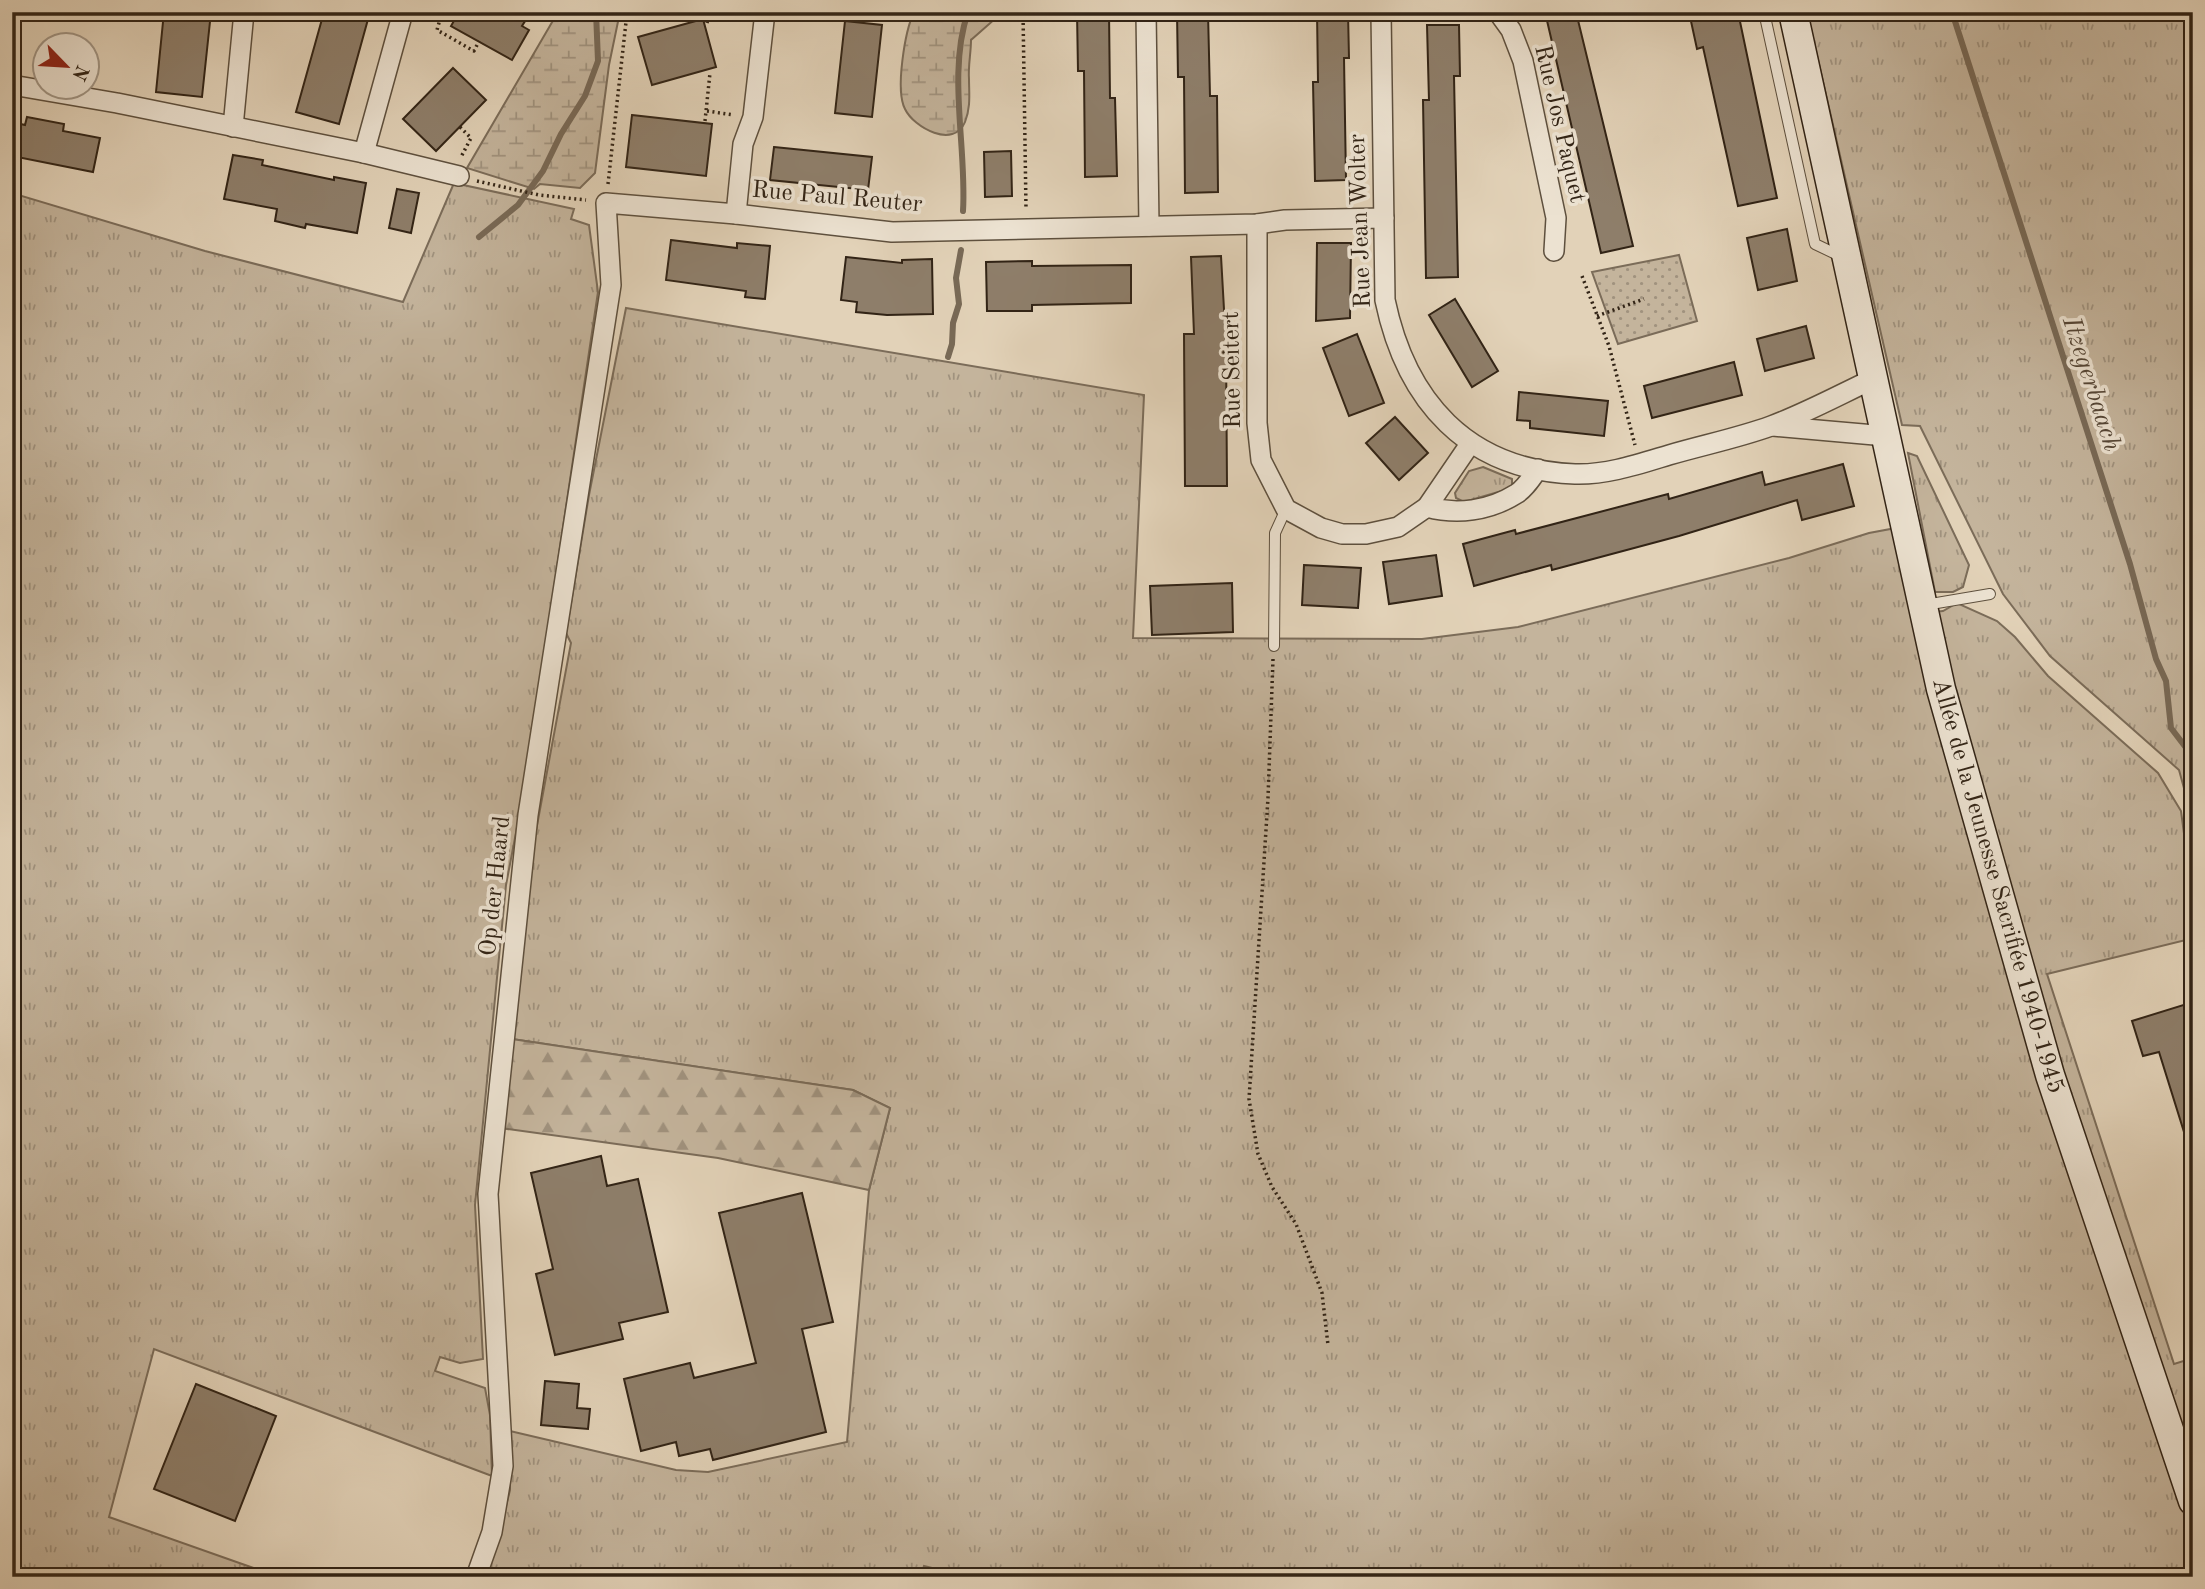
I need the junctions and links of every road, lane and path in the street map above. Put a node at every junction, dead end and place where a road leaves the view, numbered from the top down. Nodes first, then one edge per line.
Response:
1 (244, 12) edge
2 (403, 12) edge
3 (442, 12) edge
4 (629, 12) edge
5 (710, 12) edge
6 (765, 12) edge
7 (1023, 12) edge
8 (1146, 12) edge
9 (1381, 12) edge
10 (1498, 12) edge
11 (1764, 12) edge
12 (1793, 12) edge
13 (707, 23) dead end
14 (479, 41) dead end
15 (710, 73) dead end
16 (12, 85) edge
17 (706, 111) junction
18 (753, 117) junction
19 (705, 121) dead end
20 (233, 127) junction
21 (460, 127) dead end
22 (364, 153) junction
23 (455, 175) junction
24 (606, 203) junction
25 (736, 214) junction
26 (1384, 218) junction
27 (1257, 224) junction
28 (1149, 226) junction
29 (1026, 229) junction
30 (1554, 251) dead end
31 (1847, 259) junction
32 (1582, 276) dead end
33 (1644, 299) dead end
34 (1597, 316) junction
35 (1873, 379) junction
36 (1772, 426) junction
37 (1886, 436) junction
38 (1470, 444) junction
39 (1635, 445) dead end
40 (1538, 469) junction
41 (1427, 507) junction
42 (1286, 509) junction
43 (1990, 594) dead end
44 (1923, 606) junction
45 (1274, 646) joint
46 (1328, 1345) dead end
47 (2193, 1501) edge
48 (476, 1577) edge

1 - 20 street
2 - 22 street
3 - 14 path
4 - 24 path
5 - 13 path
6 - 18 street
7 - 29 path
8 - 28 street
9 - 26 street, Rue Jean Wolter
10 - 30 street, Rue Jos Paquet
11 - 31 lane
12 - 31 main road, Allée de la Jeunesse Sacrifiée 1940-1945
15 - 17 path
16 - 20 street
17 - 18 path
17 - 19 path
18 - 25 street
20 - 22 street
21 - 23 path
22 - 23 street
23 - 24 path
24 - 25 street, Rue Paul Reuter
24 - 48 street, Op der Haard
25 - 29 street, Rue Paul Reuter
26 - 27 street, Rue Paul Reuter
26 - 38 street, Rue Jean Wolter
27 - 28 street, Rue Paul Reuter
27 - 42 street, Rue Seitert
28 - 29 street, Rue Paul Reuter
31 - 35 main road, Allée de la Jeunesse Sacrifiée 1940-1945
32 - 34 path
33 - 34 path
34 - 39 path
35 - 36 street, Rue Jean Wolter
35 - 37 main road, Allée de la Jeunesse Sacrifiée 1940-1945
36 - 37 street, Rue Jean Wolter
36 - 40 street, Rue Jean Wolter
37 - 44 main road, Allée de la Jeunesse Sacrifiée 1940-1945
38 - 40 street, Rue Jean Wolter
38 - 41 street
40 - 41 street
41 - 42 street
42 - 45 lane
43 - 44 lane
44 - 47 main road, Allée de la Jeunesse Sacrifiée 1940-1945
45 - 46 path

